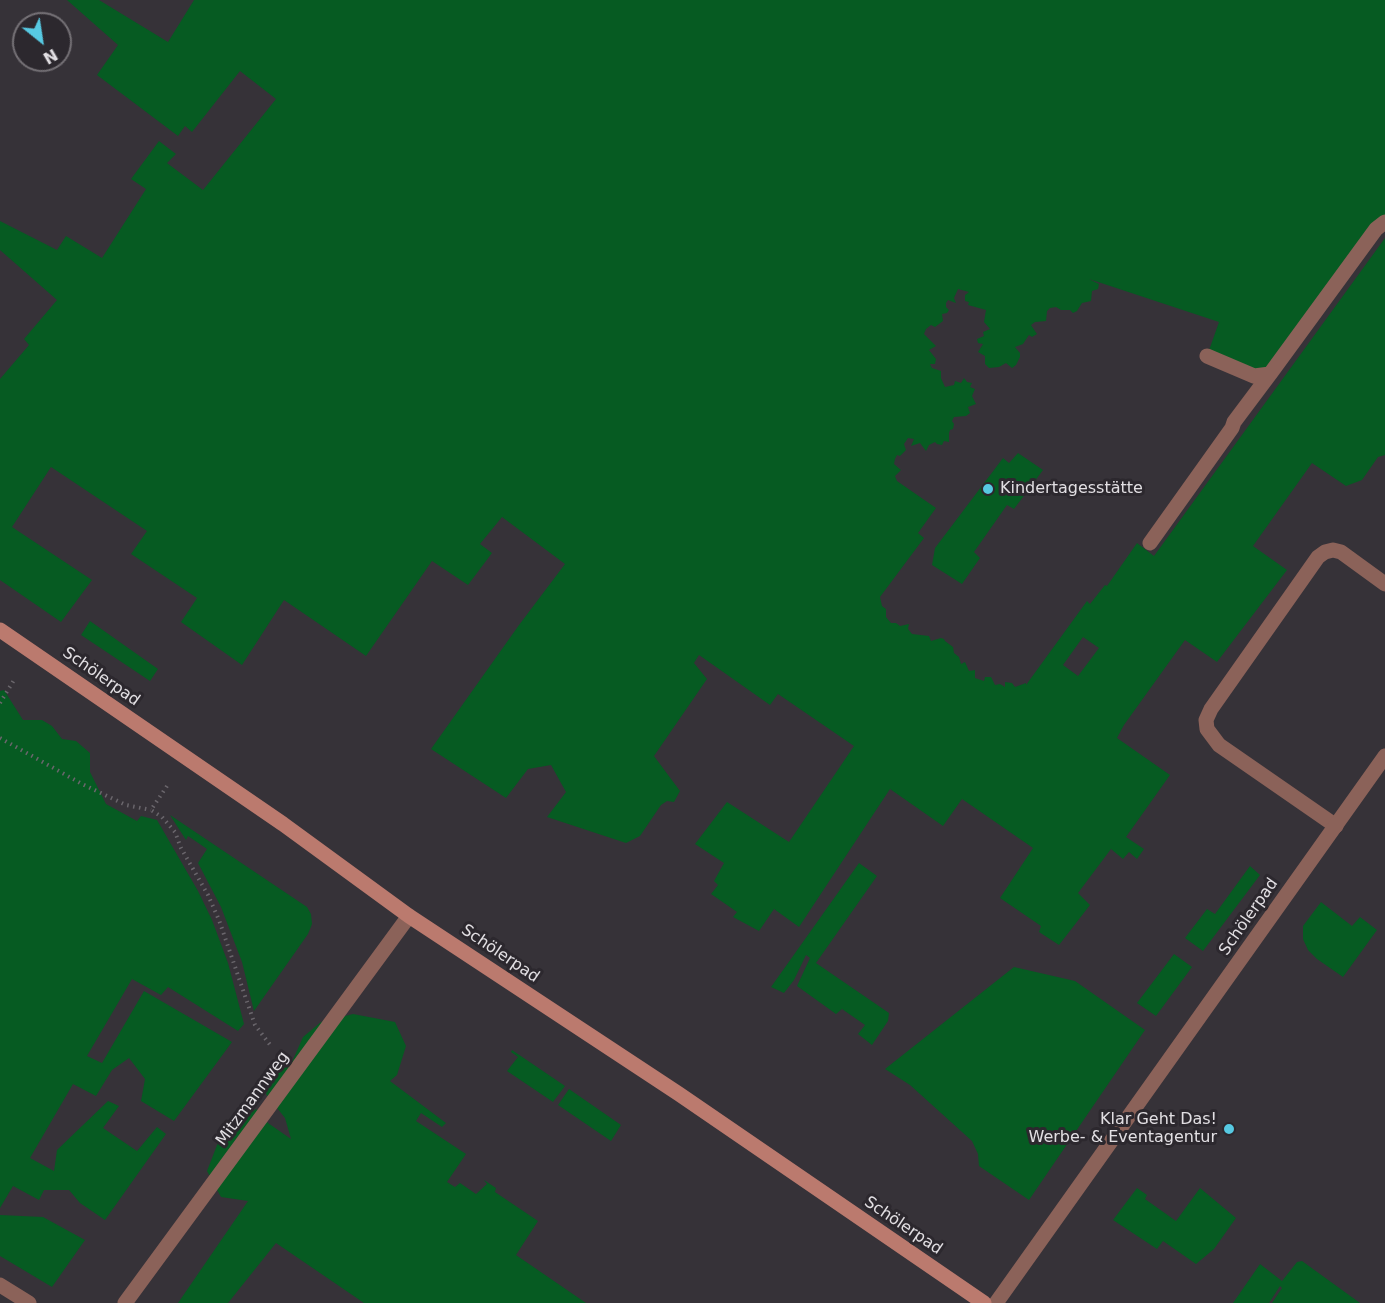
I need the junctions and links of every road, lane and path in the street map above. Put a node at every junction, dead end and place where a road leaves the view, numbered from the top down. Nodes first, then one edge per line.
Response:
1 (1385, 222) edge
2 (1207, 356) dead end
3 (1270, 374) junction
4 (1150, 543) dead end
5 (1385, 584) edge
6 (0, 630) edge
7 (0, 738) edge
8 (1385, 756) edge
9 (185, 758) junction
10 (151, 810) junction
11 (1336, 826) junction
12 (409, 916) junction
13 (293, 1076) junction
14 (0, 1285) edge
15 (28, 1303) edge
16 (125, 1303) edge
17 (984, 1303) edge
18 (996, 1303) edge

1 - 3 street
2 - 3 street
3 - 4 street
5 - 11 street
6 - 9 street, Schölerpad
7 - 10 path
8 - 11 street, Schölerpad
9 - 10 path
9 - 12 street, Schölerpad
10 - 13 path
11 - 18 street, Schölerpad
12 - 13 street, Mitzmannweg
12 - 17 street, Schölerpad
13 - 16 street, Mitzmannweg
14 - 15 street

